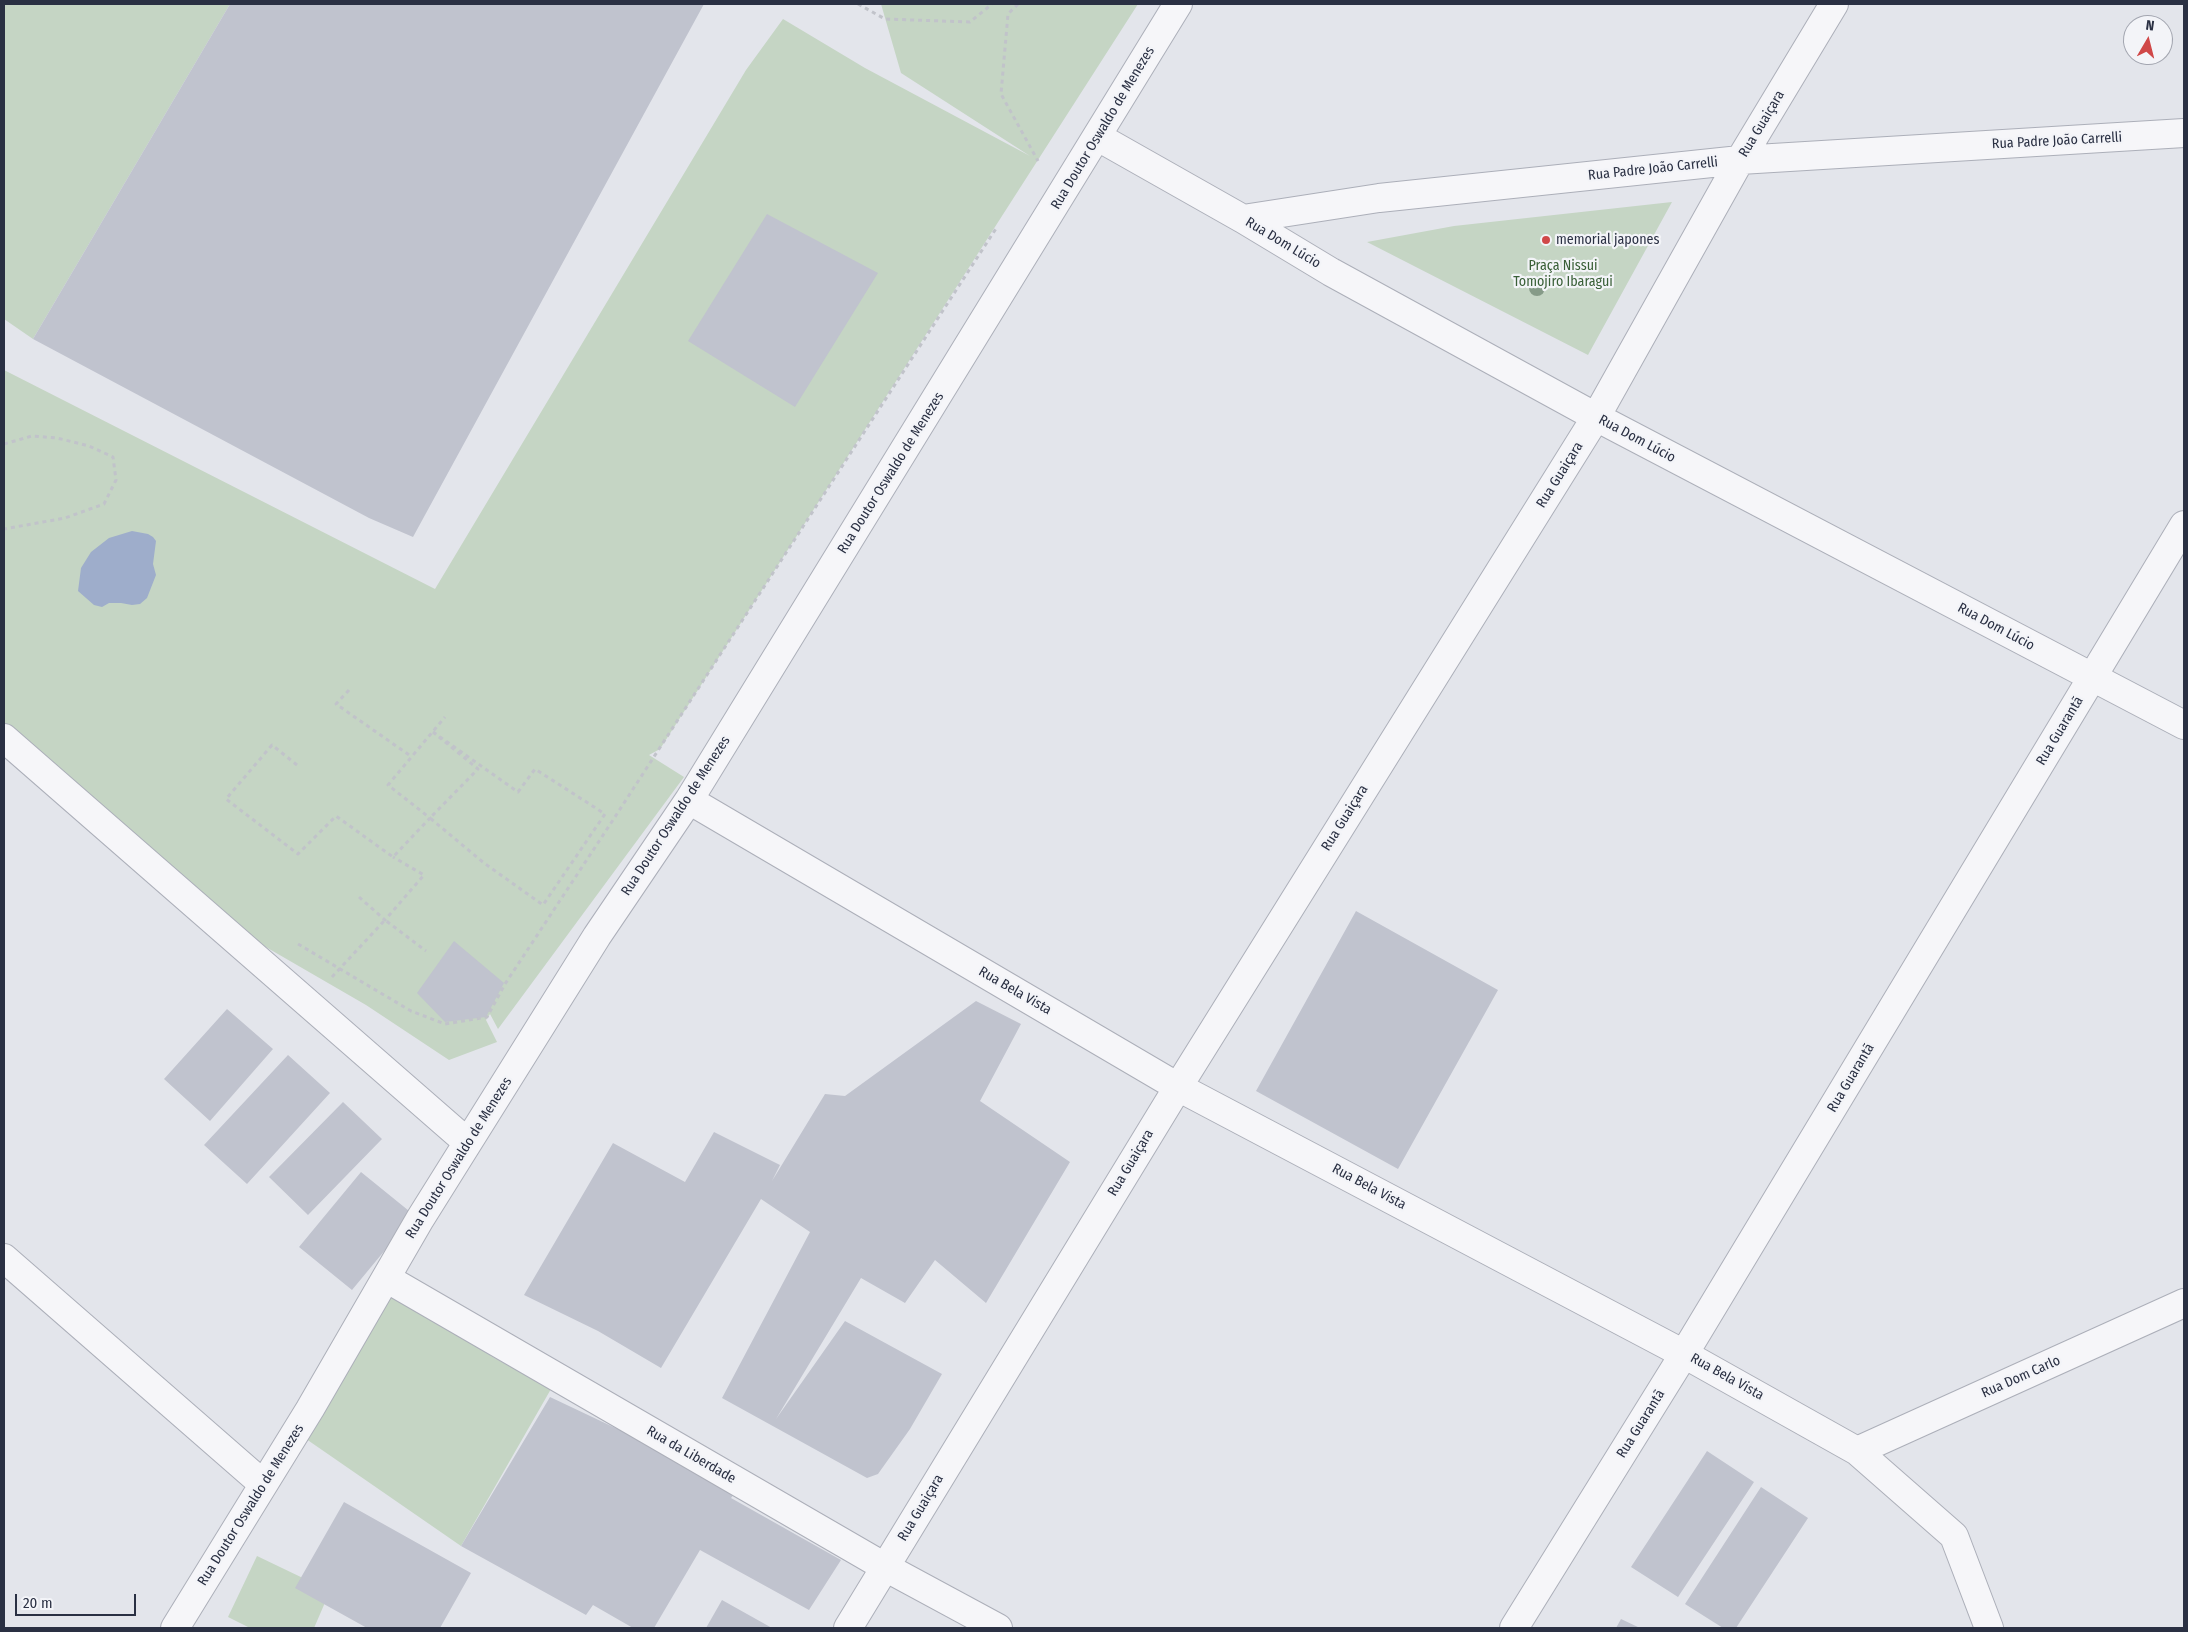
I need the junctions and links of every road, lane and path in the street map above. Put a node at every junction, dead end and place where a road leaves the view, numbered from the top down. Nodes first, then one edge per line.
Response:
1 (858, 4) edge
2 (992, 4) edge
3 (1018, 4) edge
4 (1178, 4) edge
5 (1834, 4) edge
6 (2184, 133) edge
7 (1098, 137) junction
8 (1043, 153) dead end
9 (1740, 160) junction
10 (1038, 161) junction
11 (1033, 169) dead end
12 (1243, 218) junction
13 (998, 225) dead end
14 (1596, 417) junction
15 (4, 444) edge
16 (2184, 525) edge
17 (4, 529) edge
18 (2093, 678) junction
19 (349, 690) dead end
20 (445, 717) dead end
21 (2184, 725) edge
22 (433, 732) junction
23 (4, 738) edge
24 (412, 757) junction
25 (297, 764) dead end
26 (689, 800) junction
27 (430, 818) junction
28 (393, 857) junction
29 (360, 897) dead end
30 (385, 920) junction
31 (297, 944) dead end
32 (426, 951) dead end
33 (338, 969) junction
34 (308, 1003) junction
35 (1178, 1087) junction
36 (467, 1142) junction
37 (4, 1258) edge
38 (386, 1278) junction
39 (2184, 1303) edge
40 (1684, 1354) junction
41 (1857, 1451) junction
42 (263, 1484) junction
43 (885, 1567) junction
44 (175, 1628) edge
45 (848, 1628) edge
46 (998, 1628) edge
47 (1514, 1628) edge
48 (1989, 1628) edge

1 - 2 path
3 - 10 path
4 - 7 street, Rua Doutor Oswaldo de Menezes
5 - 9 street, Rua Guaiçara
6 - 9 street, Rua Padre João Carrelli
7 - 12 street, Rua Dom Lúcio
7 - 26 street, Rua Doutor Oswaldo de Menezes
8 - 10 path
9 - 12 street, Rua Padre João Carrelli
9 - 14 street, Rua Guaiçara
10 - 11 path
12 - 14 street, Rua Dom Lúcio
13 - 33 path
14 - 18 street, Rua Dom Lúcio
14 - 35 street, Rua Guaiçara
15 - 17 path
16 - 18 street, Rua Guarantã
18 - 21 street, Rua Dom Lúcio
18 - 40 street, Rua Guarantã
19 - 24 path
20 - 22 path
22 - 24 path
22 - 27 path
22 - 27 path
23 - 34 street
24 - 27 path
25 - 28 path
26 - 35 street, Rua Bela Vista
26 - 36 street, Rua Doutor Oswaldo de Menezes
27 - 28 path
28 - 30 path
29 - 30 path
30 - 32 path
30 - 33 path
31 - 33 path
33 - 34 path
34 - 36 street
35 - 40 street, Rua Bela Vista
35 - 43 street, Rua Guaiçara
36 - 38 street, Rua Doutor Oswaldo de Menezes
37 - 42 street
38 - 42 street, Rua Doutor Oswaldo de Menezes
38 - 43 street, Rua da Liberdade
39 - 41 street, Rua Dom Carlo
40 - 41 street, Rua Bela Vista
40 - 47 street, Rua Guarantã
41 - 48 street, Rua Bela Vista
42 - 44 street, Rua Doutor Oswaldo de Menezes
43 - 45 street, Rua Guaiçara
43 - 46 street, Rua da Liberdade

